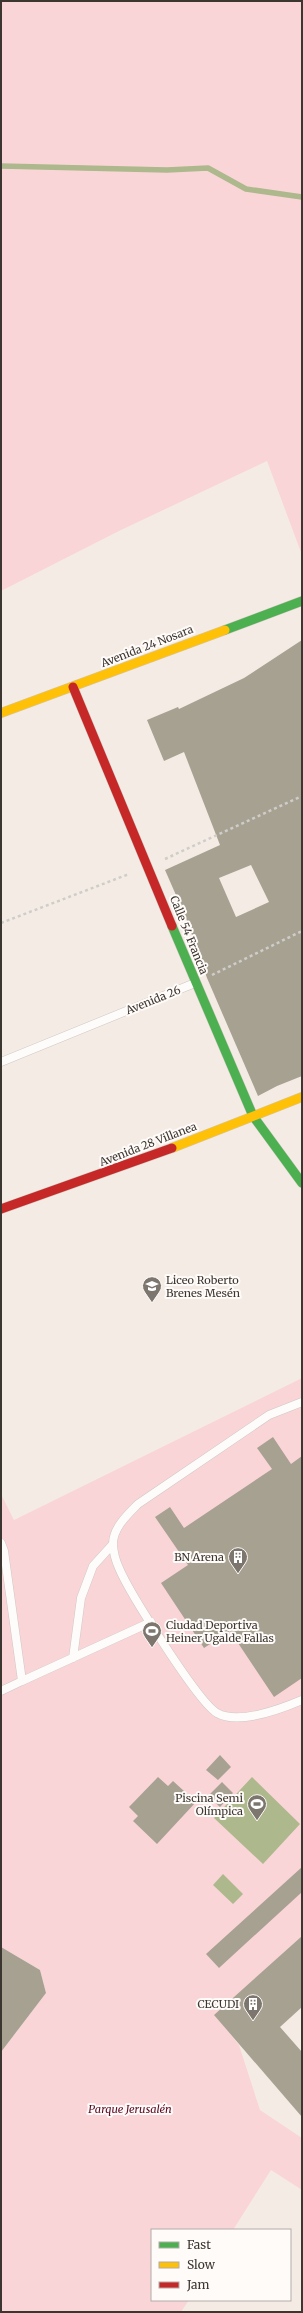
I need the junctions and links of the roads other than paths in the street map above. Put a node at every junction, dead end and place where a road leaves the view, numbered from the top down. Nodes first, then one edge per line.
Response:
1 (302, 601) edge
2 (73, 687) junction
3 (1, 713) edge
4 (195, 983) junction
5 (1, 1062) edge
6 (302, 1097) edge
7 (253, 1116) junction
8 (302, 1182) edge
9 (1, 1209) edge
10 (302, 1402) edge
11 (1, 1543) edge
12 (113, 1544) junction
13 (151, 1622) junction
14 (73, 1658) junction
15 (22, 1681) junction
16 (1, 1690) edge
17 (302, 1700) edge

1 - 2 street, Avenida 24 Nosara
2 - 3 street, Avenida 24 Nosara
2 - 4 street, Calle 54 Francia
4 - 5 lane, Avenida 26
4 - 7 street, Calle 54 Francia
6 - 7 street, Avenida 28 Villanea
7 - 8 street, Calle 54 Francia
7 - 9 street, Avenida 28 Villanea
10 - 12 lane
11 - 15 lane
12 - 13 lane
12 - 14 lane
13 - 14 lane
13 - 17 lane
14 - 15 lane
15 - 16 lane

